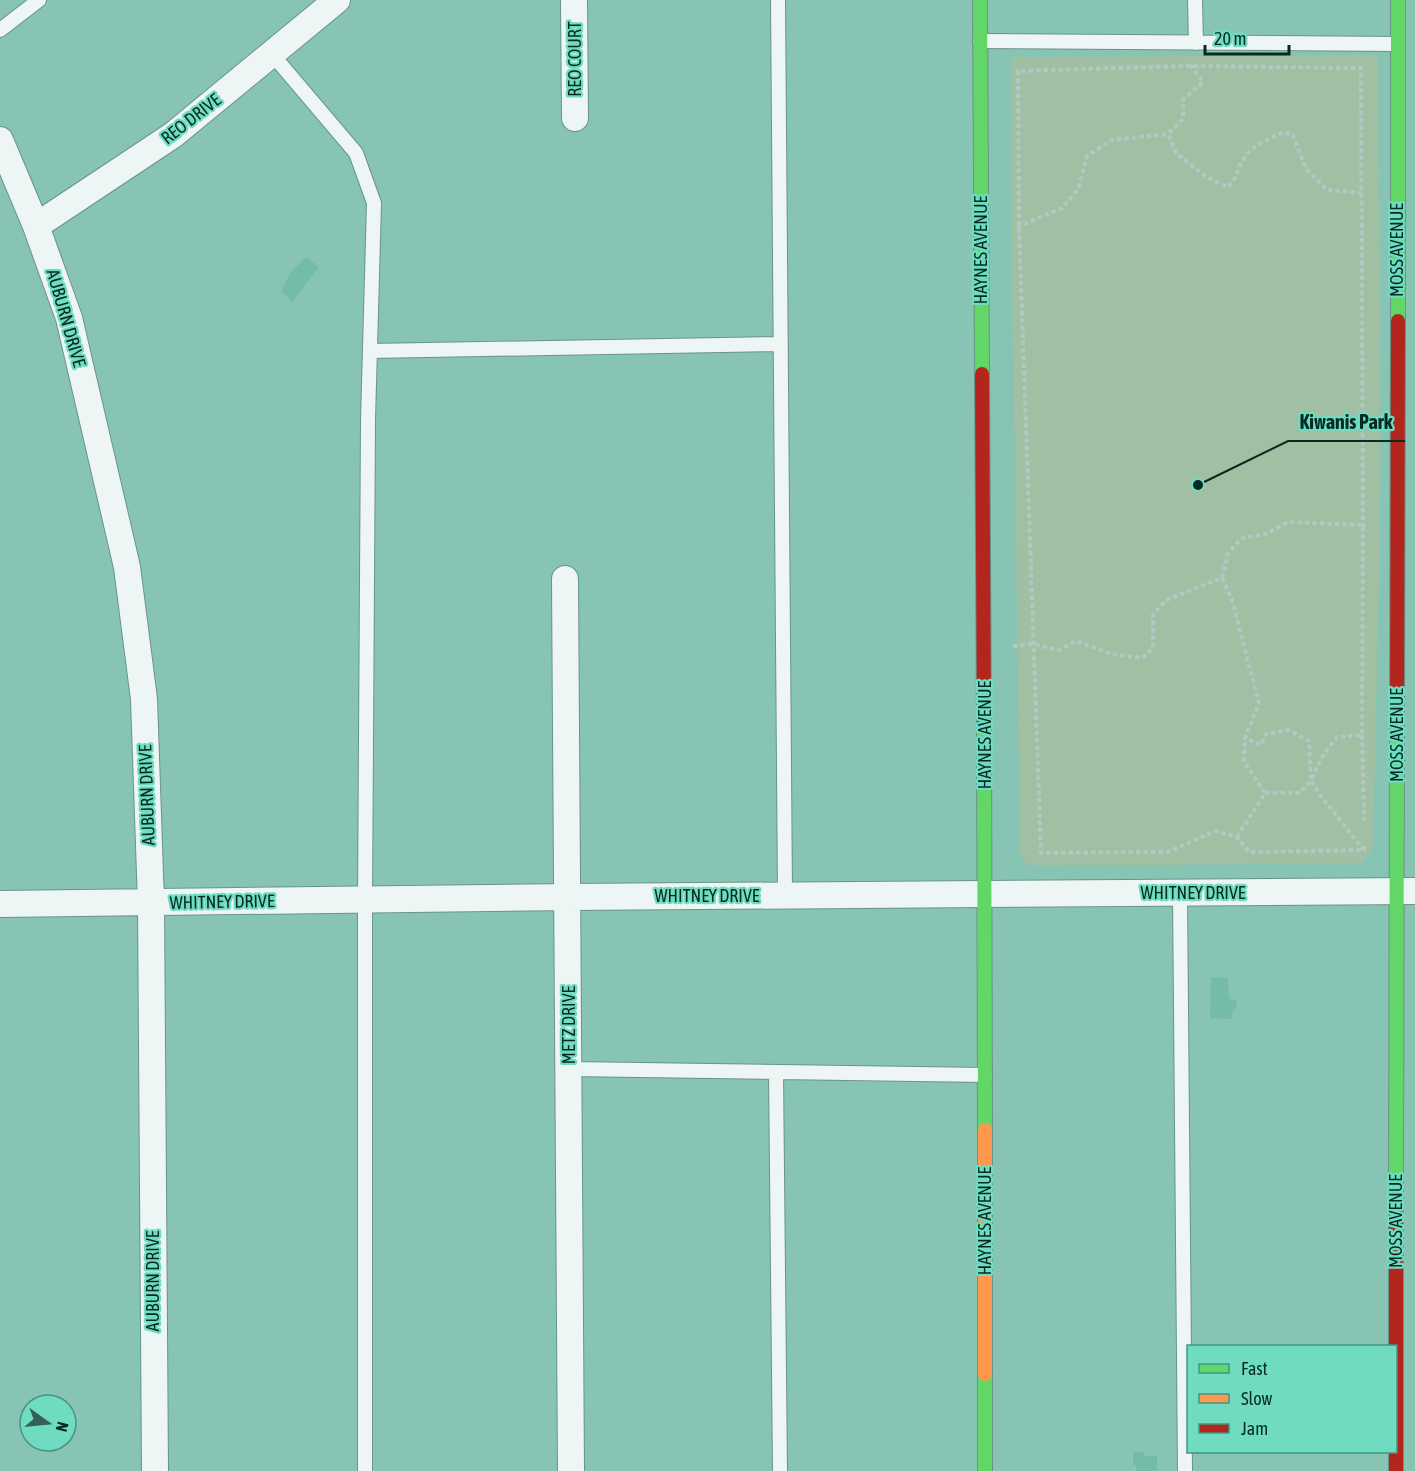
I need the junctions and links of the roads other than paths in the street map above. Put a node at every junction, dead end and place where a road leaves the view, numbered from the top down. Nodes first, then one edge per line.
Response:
1 (39, 0) edge
2 (337, 0) edge
3 (574, 0) edge
4 (778, 0) edge
5 (980, 0) edge
6 (1195, 0) edge
7 (1398, 0) edge
8 (0, 30) edge
9 (980, 41) junction
10 (1196, 43) junction
11 (1398, 44) junction
12 (272, 54) junction
13 (575, 118) dead end
14 (0, 140) edge
15 (36, 226) junction
16 (781, 344) junction
17 (370, 351) junction
18 (565, 579) dead end
19 (1406, 891) edge
20 (1180, 893) junction
21 (986, 894) junction
22 (785, 895) junction
23 (569, 897) junction
24 (364, 900) junction
25 (151, 903) junction
26 (0, 904) edge
27 (569, 1069) junction
28 (776, 1072) junction
29 (985, 1075) junction
30 (1397, 1413) edge
31 (1396, 1453) edge
32 (154, 1471) edge
33 (365, 1471) edge
34 (571, 1471) edge
35 (780, 1471) edge
36 (985, 1471) edge
37 (1185, 1471) edge
38 (1396, 1471) edge

1 - 8 lane
2 - 12 street, REO DRIVE
3 - 13 street, REO COURT
4 - 16 lane
5 - 9 street, HAYNES AVENUE
6 - 10 lane
7 - 11 street, MOSS AVENUE
9 - 10 lane
9 - 21 street, HAYNES AVENUE
10 - 11 lane
11 - 19 street, MOSS AVENUE
12 - 15 street, REO DRIVE
12 - 17 lane
14 - 15 street, AUBURN DRIVE
15 - 25 street, AUBURN DRIVE
16 - 17 lane
16 - 22 lane
17 - 24 lane
18 - 23 street, METZ DRIVE
19 - 20 street, WHITNEY DRIVE
19 - 30 street, MOSS AVENUE
20 - 21 street, WHITNEY DRIVE
20 - 37 lane
21 - 22 street, WHITNEY DRIVE
21 - 29 street, HAYNES AVENUE
22 - 23 street, WHITNEY DRIVE
23 - 24 street, WHITNEY DRIVE
23 - 27 street, METZ DRIVE
24 - 25 street, WHITNEY DRIVE
24 - 33 lane
25 - 26 street, WHITNEY DRIVE
25 - 32 street, AUBURN DRIVE
27 - 28 lane
27 - 34 street, METZ DRIVE
28 - 29 lane
28 - 35 lane
29 - 36 street, HAYNES AVENUE
31 - 38 street, MOSS AVENUE

